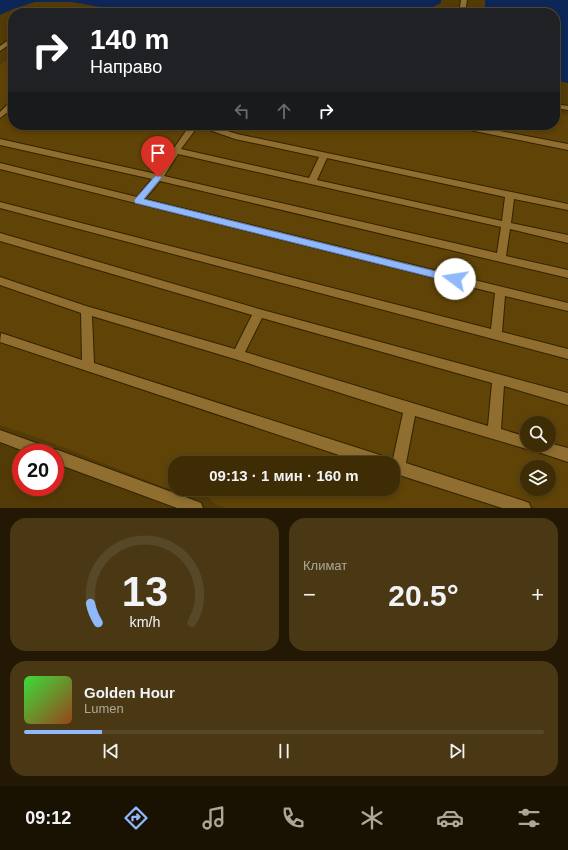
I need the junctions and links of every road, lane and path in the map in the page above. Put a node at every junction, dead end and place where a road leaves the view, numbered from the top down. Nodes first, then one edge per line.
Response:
1 (8, 43) edge
2 (0, 49) edge
3 (8, 109) edge
4 (0, 116) edge
5 (191, 130) edge
6 (216, 130) edge
7 (481, 130) edge
8 (0, 142) edge
9 (568, 147) edge
10 (177, 151) junction
11 (324, 155) junction
12 (0, 166) edge
13 (158, 177) junction
14 (312, 181) junction
15 (510, 195) junction
16 (138, 201) junction
17 (0, 205) edge
18 (568, 207) edge
19 (506, 225) junction
20 (0, 237) edge
21 (568, 239) edge
22 (501, 259) junction
23 (568, 274) edge
24 (0, 281) edge
25 (500, 291) junction
26 (568, 308) edge
27 (86, 310) junction
28 (259, 313) junction
29 (496, 335) junction
30 (1, 338) dead end
31 (568, 354) edge
32 (238, 355) junction
33 (88, 366) junction
34 (498, 380) junction
35 (568, 399) edge
36 (410, 409) junction
37 (494, 432) junction
38 (0, 436) edge
39 (520, 441) edge
40 (22, 444) edge
41 (556, 451) edge
42 (568, 455) edge
43 (362, 456) edge
44 (399, 456) edge
45 (64, 459) edge
46 (400, 468) edge
47 (196, 508) edge
48 (524, 508) edge

1 - 2 street
3 - 4 street
5 - 10 street
6 - 11 street
7 - 9 street
8 - 13 street
10 - 13 street
10 - 14 street
11 - 14 street
11 - 15 street
12 - 16 street
13 - 16 street
13 - 22 street
14 - 19 street
15 - 18 street
15 - 19 street
16 - 25 street
17 - 29 street
19 - 21 street
19 - 22 street
20 - 28 street
22 - 23 street
24 - 27 street
25 - 26 street
25 - 29 street
27 - 32 street
27 - 33 street
28 - 32 street
28 - 34 street
29 - 31 street
30 - 33 street
32 - 36 street
33 - 43 street
34 - 35 street
34 - 37 street
36 - 37 street
36 - 44 street
37 - 39 street
38 - 40 street
41 - 42 street
45 - 47 street
46 - 48 street

